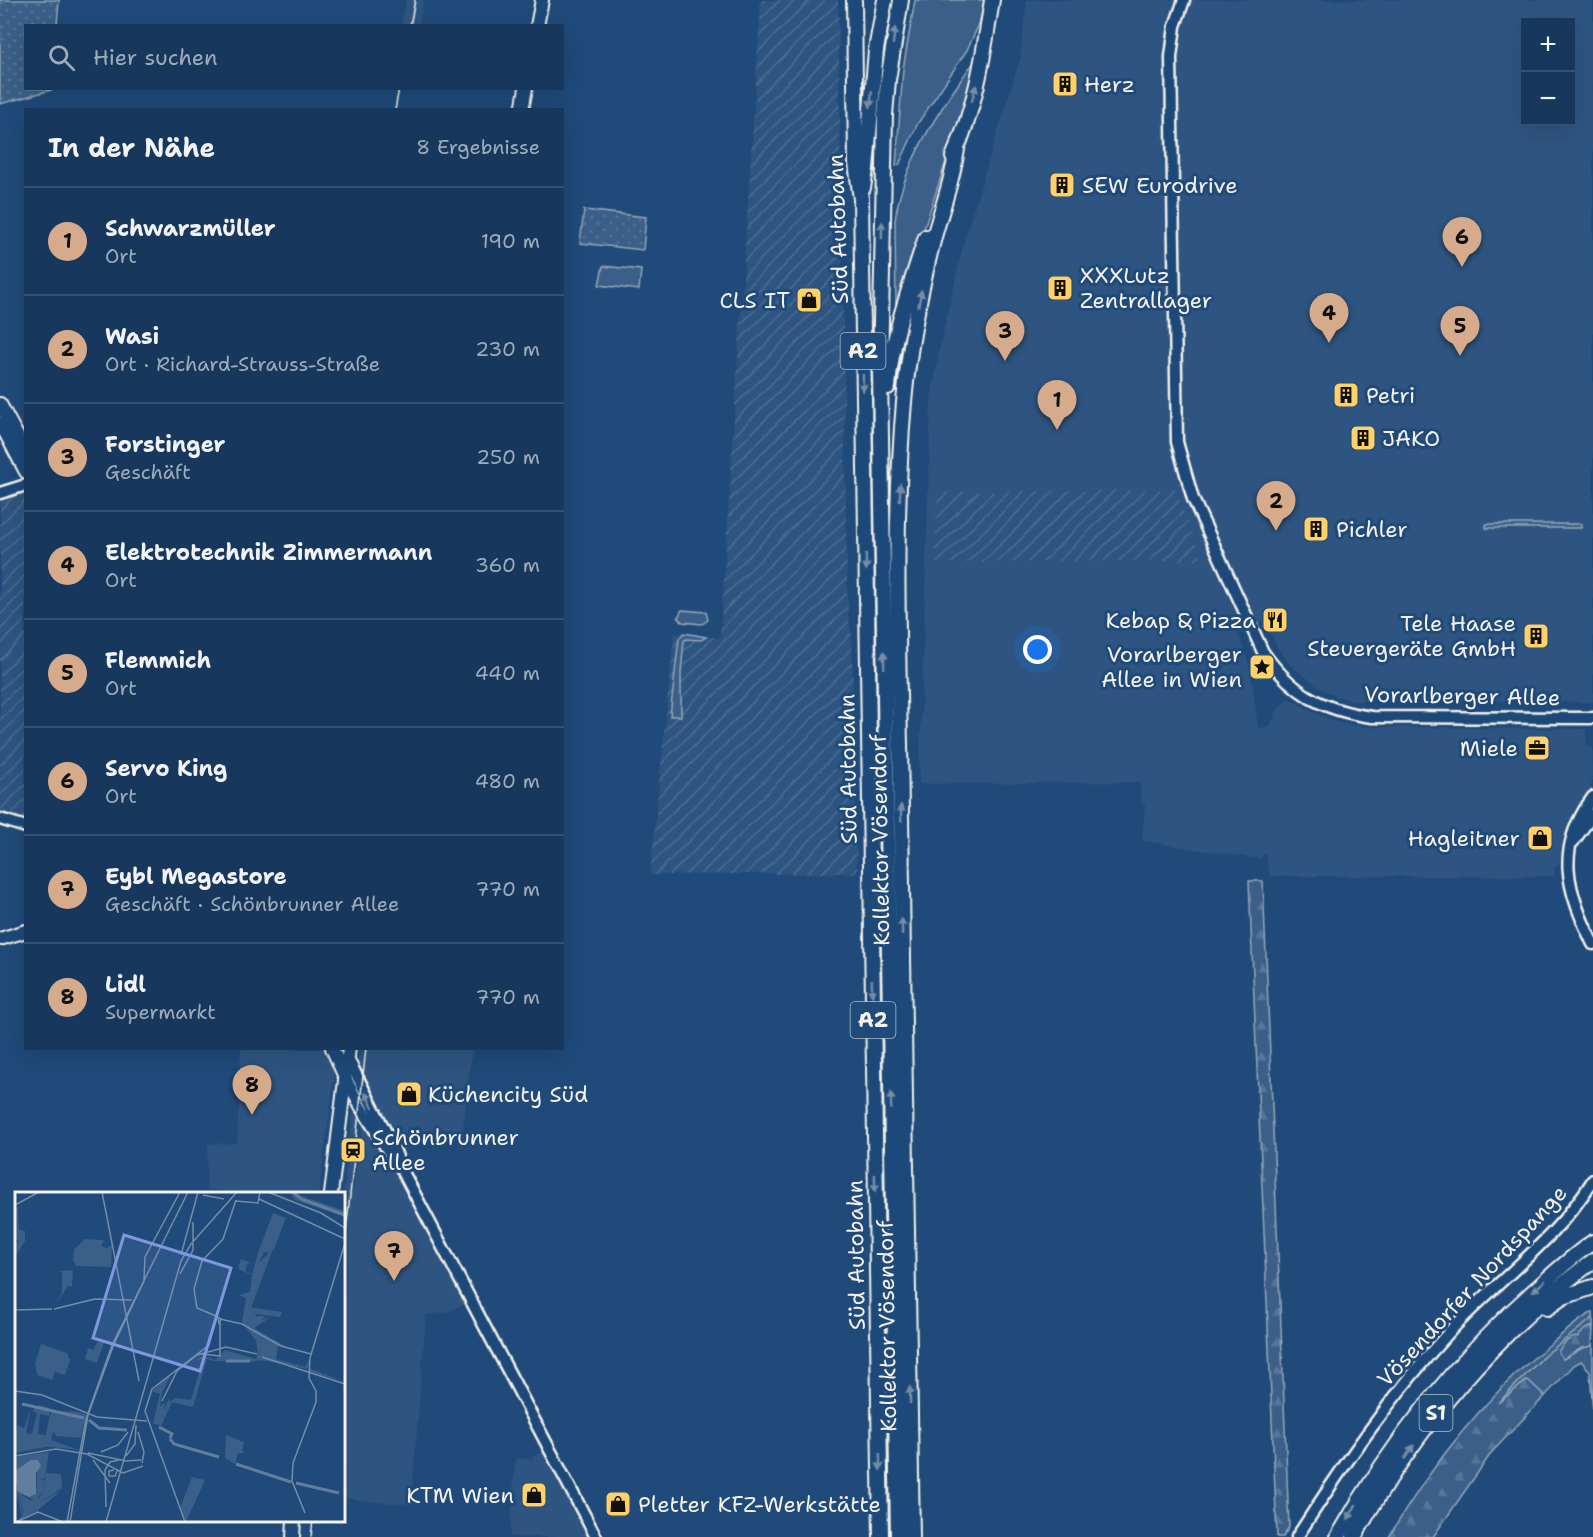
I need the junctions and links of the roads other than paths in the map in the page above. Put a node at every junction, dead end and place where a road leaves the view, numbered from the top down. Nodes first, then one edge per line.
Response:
1 (542, 0) edge
2 (854, 0) edge
3 (885, 0) edge
4 (902, 0) edge
5 (992, 0) edge
6 (1184, 0) edge
7 (537, 24) edge
8 (526, 90) edge
9 (522, 108) edge
10 (957, 149) junction
11 (861, 199) junction
12 (0, 404) edge
13 (0, 423) edge
14 (881, 446) junction
15 (24, 448) edge
16 (24, 468) edge
17 (24, 486) edge
18 (0, 494) edge
19 (1572, 717) junction
20 (1593, 718) edge
21 (1593, 726) edge
22 (1593, 797) edge
23 (1593, 814) edge
24 (0, 819) edge
25 (24, 825) edge
26 (1571, 845) junction
27 (24, 932) edge
28 (0, 939) edge
29 (1593, 944) edge
30 (333, 1050) edge
31 (346, 1051) edge
32 (345, 1076) junction
33 (403, 1172) junction
34 (1593, 1180) edge
35 (331, 1192) edge
36 (1590, 1243) edge
37 (1593, 1261) edge
38 (1593, 1287) edge
39 (1508, 1335) junction
40 (294, 1522) edge
41 (293, 1537) edge
42 (596, 1537) edge
43 (881, 1537) edge
44 (898, 1537) edge
45 (912, 1537) edge
46 (1297, 1537) edge
47 (1338, 1537) edge
48 (1354, 1537) edge

1 - 7 main road
2 - 11 highway, Süd Autobahn / A2
3 -> 11 highway
14 -> 4 highway
10 -> 5 highway, A2
6 - 19 main road, Vorarlberger Allee
8 - 9 main road
10 - 14 highway, A2
45 -> 10 highway, Kollektor Vösendorf
11 -> 43 highway, Süd Autobahn / A2
12 - 15 main road
13 - 16 main road
44 -> 14 highway, Süd Autobahn / A2
17 - 18 main road
19 - 20 main road, Vorarlberger Allee
19 - 21 main road, Vorarlberger Allee
22 - 26 main road
23 - 26 main road
24 - 25 main road
26 - 29 main road
27 - 28 main road
30 - 32 main road
31 - 32 main road
33 -> 31 main road
32 - 33 main road
32 - 35 main road
33 - 42 main road
34 - 46 main road, Vösendorfer Nordspange
36 -> 47 highway, S1
37 - 39 highway, S1
38 - 39 highway
48 -> 39 highway, S1
40 - 41 main road

